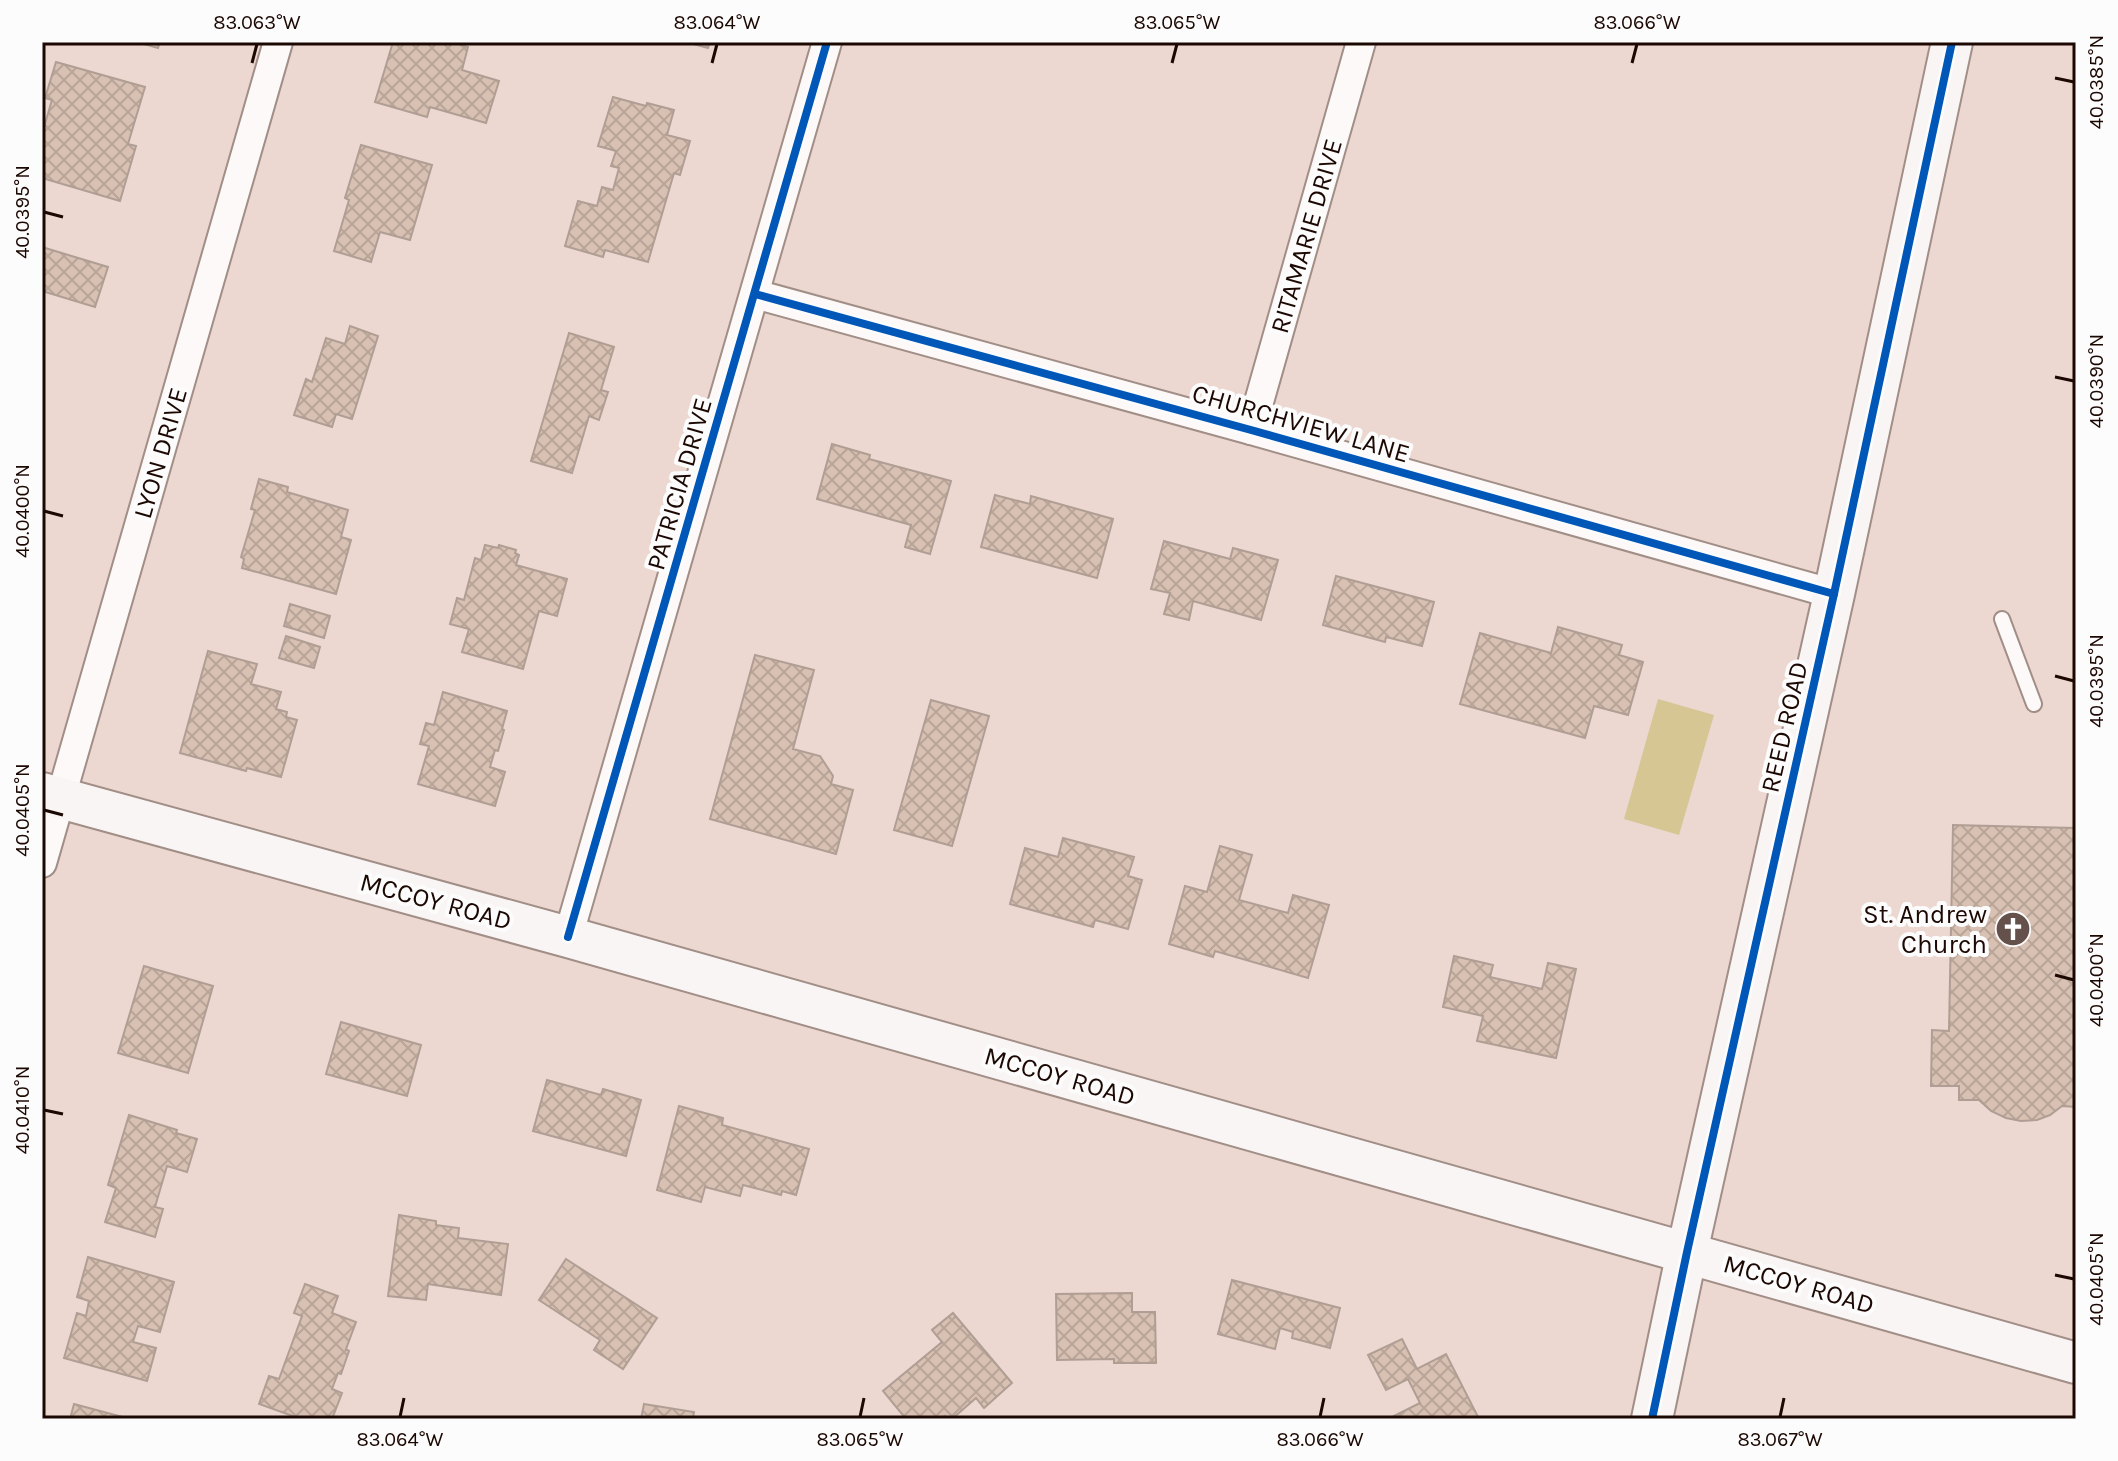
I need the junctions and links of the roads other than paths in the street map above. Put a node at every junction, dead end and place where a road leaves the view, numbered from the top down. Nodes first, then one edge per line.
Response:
1 (278, 42) edge
2 (827, 42) edge
3 (1361, 42) edge
4 (1952, 42) edge
5 (755, 294) junction
6 (1251, 430) junction
7 (1834, 594) junction
8 (2002, 619) dead end
9 (2034, 704) dead end
10 (52, 796) edge
11 (42, 863) edge
12 (568, 937) junction
13 (1687, 1252) junction
14 (2076, 1363) edge
15 (1652, 1419) edge

1 - 10 street, LYON DRIVE
2 - 5 street, PATRICIA DRIVE
3 - 6 street, RITAMARIE DRIVE
4 - 7 main road, REED ROAD
5 - 6 street, CHURCHVIEW LANE
5 - 12 street, PATRICIA DRIVE
6 - 7 street, CHURCHVIEW LANE
7 - 13 main road, REED ROAD
8 - 9 lane
10 - 11 street, LYON DRIVE
10 - 12 main road, MCCOY ROAD
12 - 13 main road, MCCOY ROAD
13 - 14 main road, MCCOY ROAD
13 - 15 main road, REED ROAD

